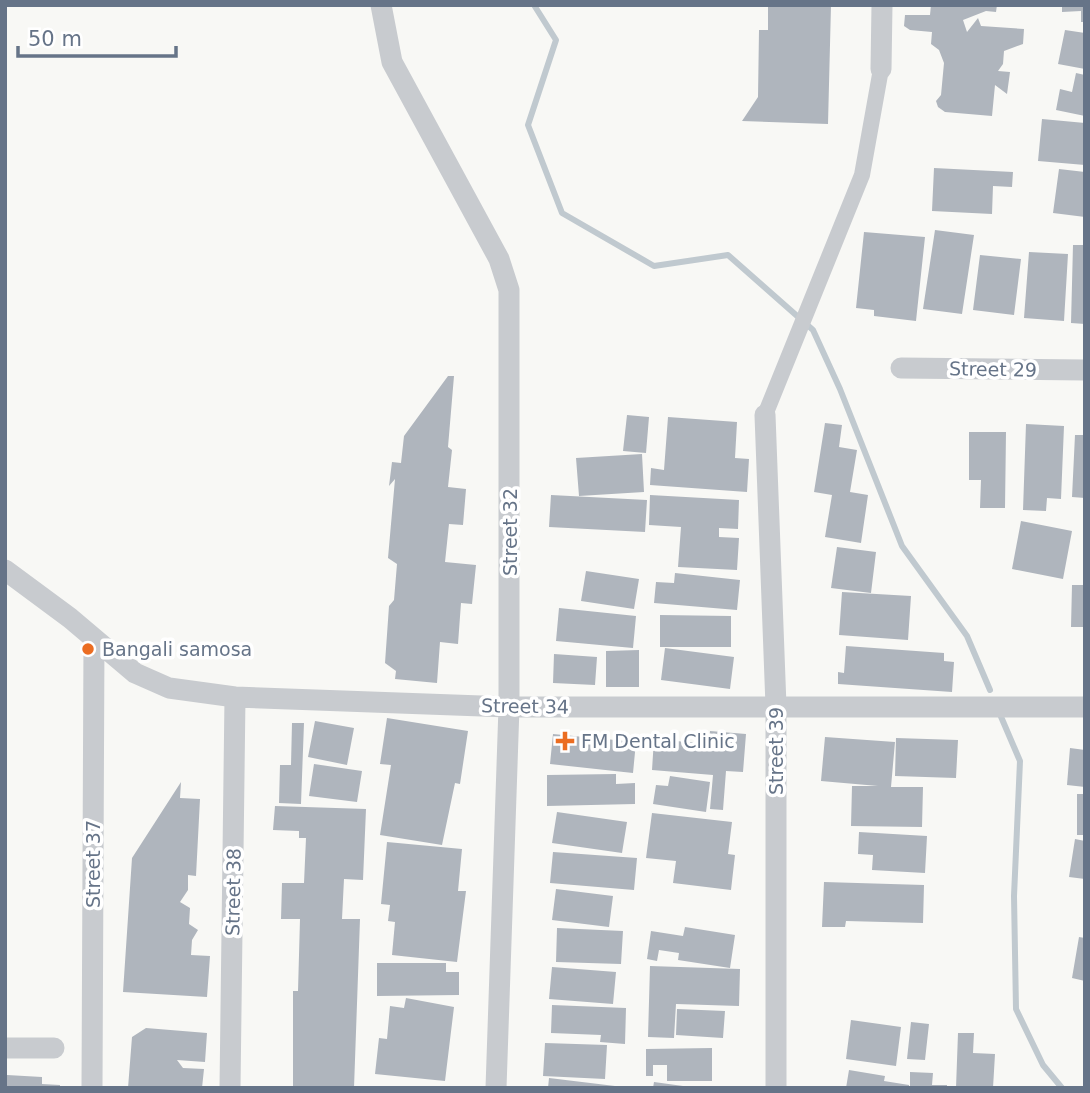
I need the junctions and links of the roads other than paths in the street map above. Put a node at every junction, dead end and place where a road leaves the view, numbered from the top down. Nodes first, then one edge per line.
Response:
1 (381, 5) edge
2 (882, 5) edge
3 (881, 69) joint
4 (901, 368) dead end
5 (1085, 370) edge
6 (765, 415) joint
7 (5, 570) edge
8 (94, 640) junction
9 (234, 697) junction
10 (776, 706) junction
11 (509, 707) junction
12 (1085, 708) edge
13 (5, 1048) edge
14 (54, 1048) dead end
15 (92, 1088) edge
16 (230, 1088) edge
17 (496, 1088) edge
18 (776, 1088) edge

1 - 11 street, Street 32
2 - 3 street
3 - 6 street
4 - 5 street, Street 29
6 - 10 street, Street 39
7 - 8 street, Street 34
8 - 9 street, Street 34
8 - 15 street, Street 37
9 - 11 street, Street 34
9 - 16 street, Street 38
10 - 11 street, Street 34
10 - 12 street, Street 34
10 - 18 street, Street 39
11 - 17 street, Street 32
13 - 14 street

